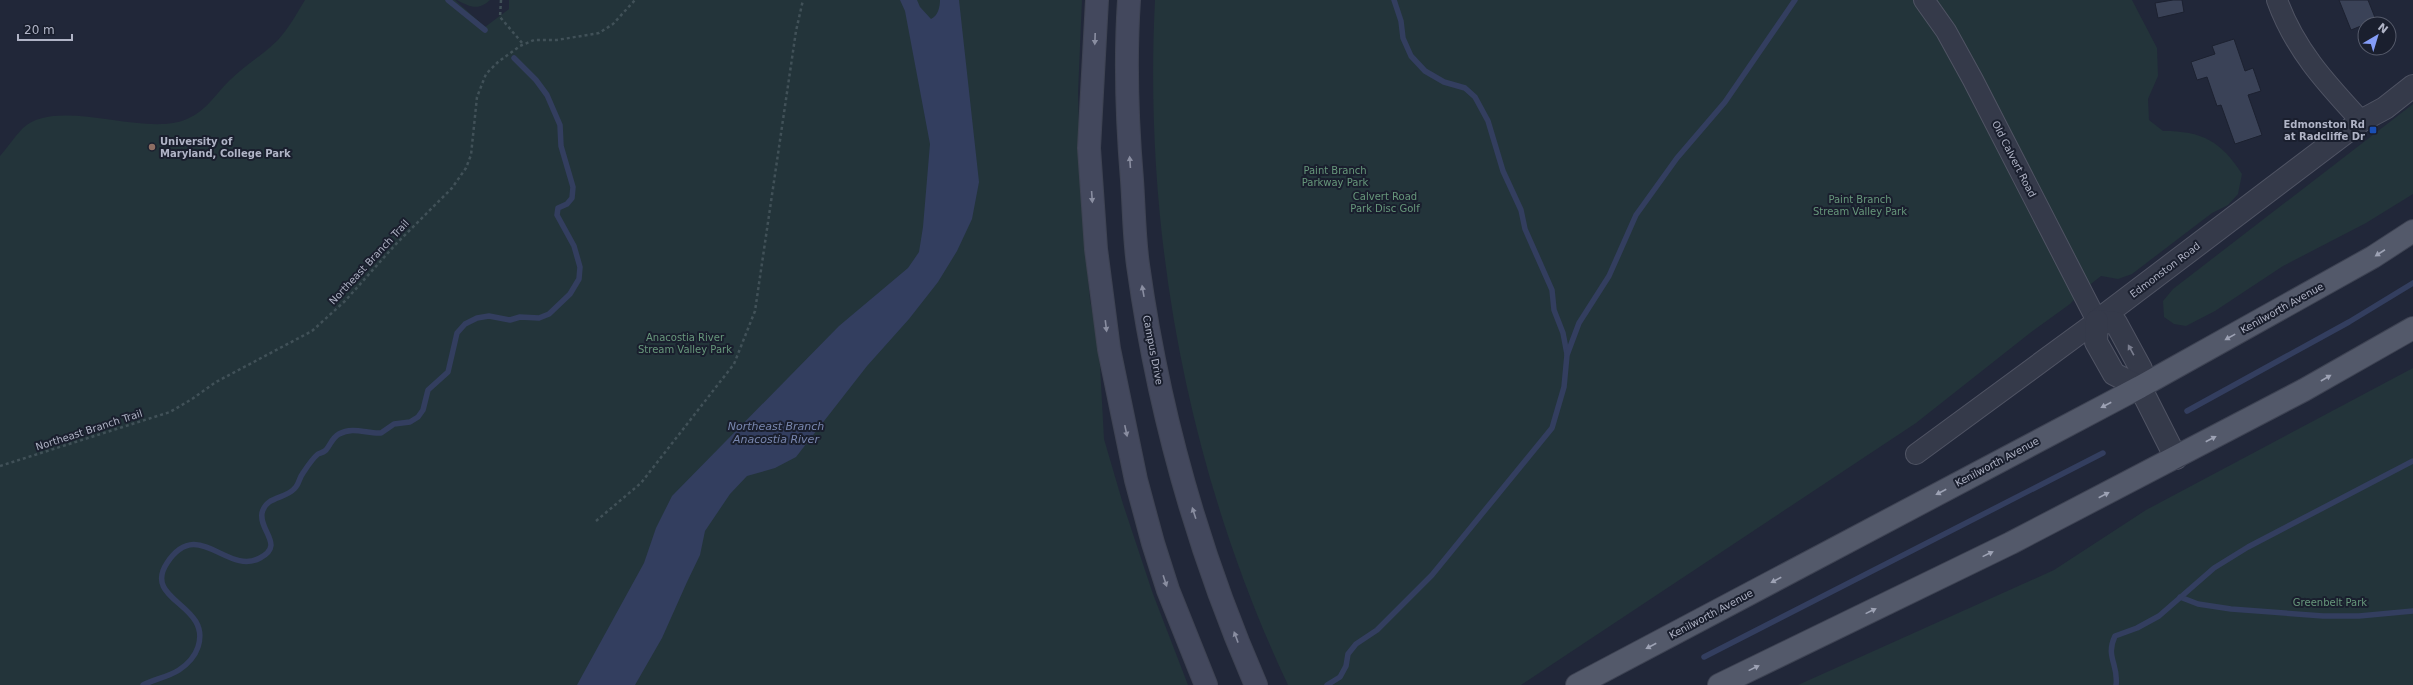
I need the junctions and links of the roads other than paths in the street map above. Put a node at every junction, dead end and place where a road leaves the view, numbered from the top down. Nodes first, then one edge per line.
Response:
1 (1097, 0) edge
2 (1129, 0) edge
3 (1924, 0) edge
4 (2278, 0) edge
5 (2413, 86) edge
6 (2361, 121) junction
7 (2413, 232) edge
8 (2097, 321) junction
9 (2413, 328) edge
10 (2140, 387) junction
11 (1916, 454) dead end
12 (2176, 458) junction
13 (1206, 685) edge
14 (1256, 685) edge
15 (1577, 685) edge
16 (1719, 685) edge

1 -> 13 main road
14 -> 2 main road, Campus Drive
3 - 8 street, Old Calvert Road
4 - 6 street
5 - 6 street, Edmonston Road
6 - 8 street, Edmonston Road
7 -> 10 main road, Kenilworth Avenue
8 - 10 street, Old Calvert Road
8 - 11 street, Edmonston Road
12 -> 9 main road
10 - 12 street
10 -> 15 main road, Kenilworth Avenue
16 -> 12 main road

